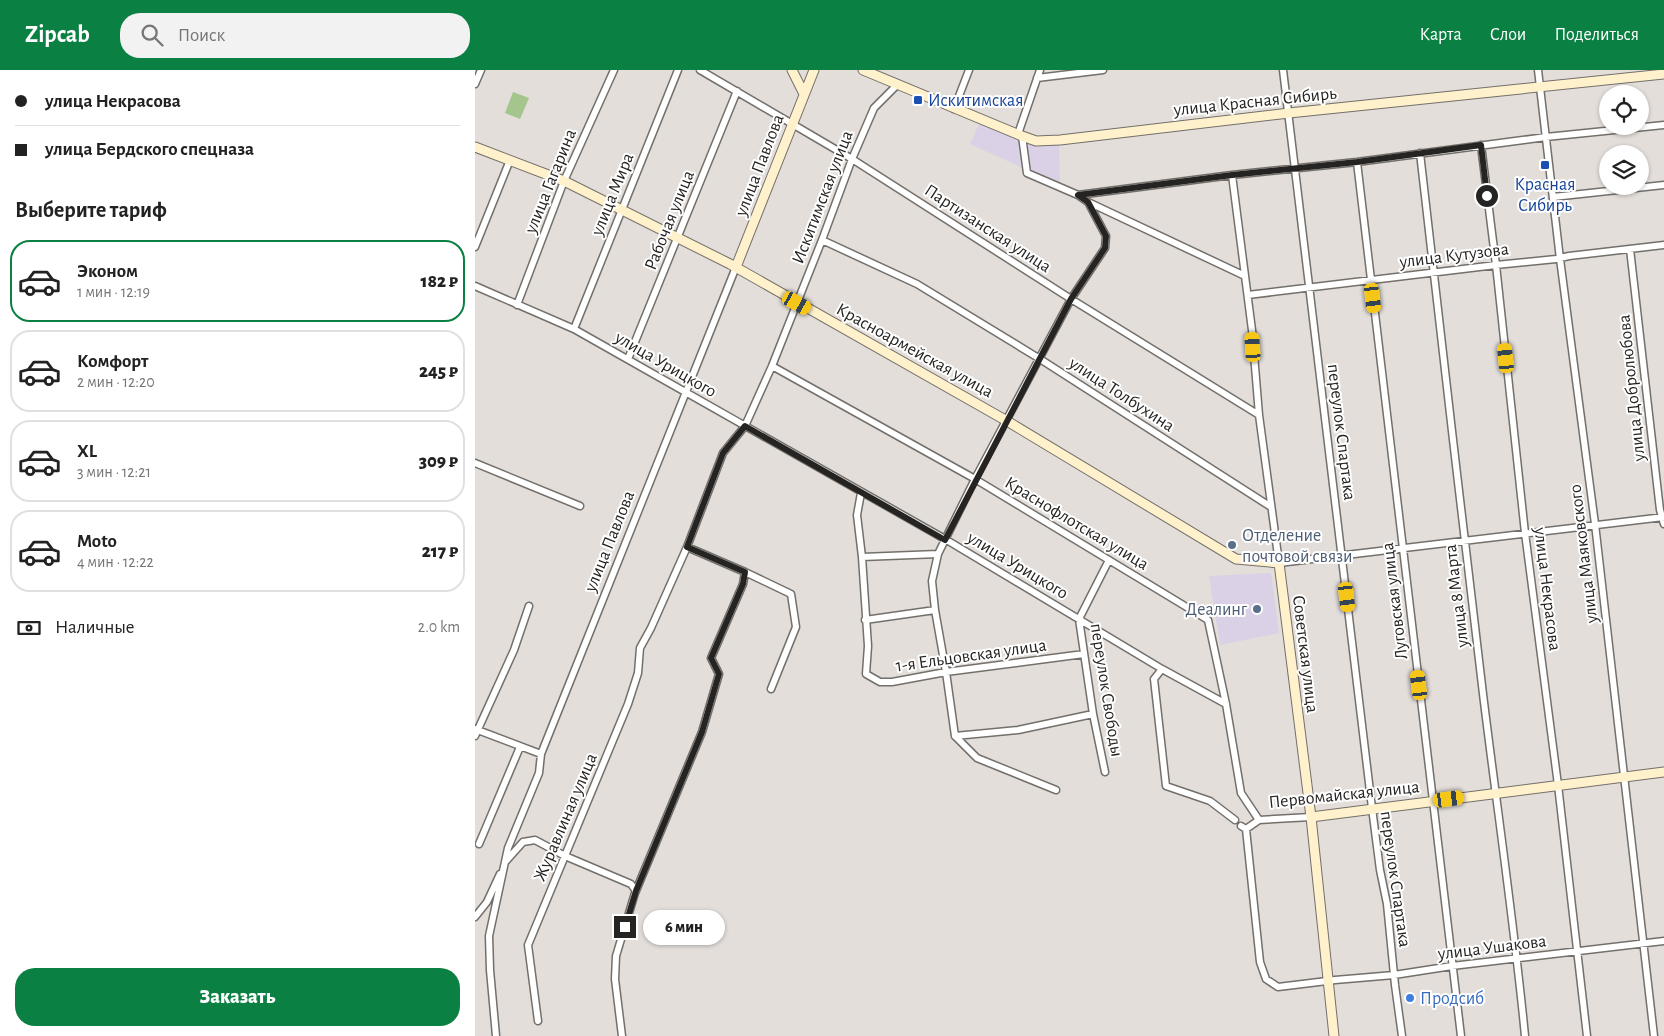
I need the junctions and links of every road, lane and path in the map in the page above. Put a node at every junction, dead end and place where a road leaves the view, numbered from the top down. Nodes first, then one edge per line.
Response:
1 (481, 70) edge
2 (614, 70) edge
3 (678, 70) edge
4 (700, 70) edge
5 (792, 70) edge
6 (814, 70) edge
7 (863, 70) edge
8 (969, 70) edge
9 (1040, 70) edge
10 (1103, 70) edge
11 (1283, 70) edge
12 (1538, 70) edge
13 (885, 74) edge
14 (1664, 74) edge
15 (1037, 78) junction
16 (475, 84) edge
17 (898, 84) junction
18 (1540, 87) junction
19 (737, 91) junction
20 (804, 94) junction
21 (954, 109) junction
22 (1289, 113) junction
23 (792, 124) junction
24 (1664, 125) edge
25 (1020, 135) junction
26 (1546, 137) junction
27 (1481, 145) junction
28 (475, 147) edge
29 (1420, 152) junction
30 (852, 159) junction
31 (510, 160) junction
32 (1357, 162) junction
33 (1295, 169) junction
34 (1232, 175) junction
35 (564, 181) junction
36 (1664, 185) edge
37 (1078, 195) junction
38 (1553, 197) junction
39 (1088, 202) junction
40 (623, 209) junction
41 (678, 237) junction
42 (822, 240) junction
43 (1664, 244) edge
44 (475, 247) edge
45 (1630, 248) junction
46 (1560, 258) junction
47 (1496, 264) junction
48 (736, 268) junction
49 (1434, 272) junction
50 (1245, 276) junction
51 (1371, 280) junction
52 (475, 286) edge
53 (1309, 287) junction
54 (1248, 295) junction
55 (1071, 299) junction
56 (797, 303) junction
57 (517, 304) junction
58 (574, 329) junction
59 (628, 360) junction
60 (1040, 360) junction
61 (771, 366) junction
62 (686, 392) junction
63 (1259, 415) junction
64 (1007, 421) junction
65 (745, 426) junction
66 (475, 462) edge
67 (975, 479) junction
68 (861, 493) junction
69 (580, 506) dead end
70 (1271, 507) junction
71 (1663, 519) edge
72 (1595, 524) junction
73 (1525, 533) junction
74 (945, 540) junction
75 (1464, 540) junction
76 (687, 547) junction
77 (1403, 548) junction
78 (938, 554) junction
79 (1343, 556) junction
80 (862, 557) junction
81 (1109, 560) junction
82 (1279, 563) junction
83 (745, 572) junction
84 (529, 606) dead end
85 (935, 610) junction
86 (1079, 619) junction
87 (865, 620) junction
88 (651, 628) joint
89 (1084, 654) junction
90 (1162, 669) junction
91 (946, 672) junction
92 (771, 689) dead end
93 (1226, 704) junction
94 (1093, 714) junction
95 (476, 732) edge
96 (955, 736) junction
97 (520, 747) junction
98 (541, 754) junction
99 (1105, 772) dead end
100 (1664, 772) edge
101 (1625, 776) junction
102 (1558, 785) junction
103 (1056, 790) dead end
104 (1495, 793) junction
105 (1433, 801) junction
106 (1372, 808) junction
107 (1311, 817) junction
108 (1235, 820) dead end
109 (1259, 820) junction
110 (479, 844) dead end
111 (565, 856) junction
112 (506, 861) junction
113 (636, 891) junction
114 (475, 917) edge
115 (1664, 941) edge
116 (1643, 944) junction
117 (1576, 951) junction
118 (1518, 958) junction
119 (1452, 966) junction
120 (1394, 975) junction
121 (1266, 978) joint
122 (1328, 982) junction
123 (538, 1021) dead end
124 (496, 1036) edge
125 (622, 1036) edge
126 (1334, 1036) edge
127 (1402, 1036) edge
128 (1461, 1036) edge
129 (1525, 1036) edge
130 (1587, 1036) edge
131 (1654, 1036) edge

1 - 16 street
2 - 35 street, улица Гагарина
3 - 40 street, улица Мира
4 - 19 street, Партизанская улица
5 - 20 street
6 - 20 street, улица Павлова
7 - 13 street, улица Красная Сибирь
8 - 21 street
9 - 15 street
10 - 15 street
11 - 22 street, переулок Спартака
12 - 18 street, улица Маяковского
13 - 17 street, улица Красная Сибирь
14 - 18 street, улица Красная Сибирь
15 - 25 street
17 - 21 street, улица Красная Сибирь
17 - 30 street, Искитимская улица
18 - 22 street, улица Красная Сибирь
18 - 26 street, улица Маяковского
19 - 23 street, Партизанская улица
19 - 41 street, Рабочая улица
20 - 23 street, улица Павлова
21 - 25 street, улица Красная Сибирь
22 - 25 street, улица Красная Сибирь
22 - 33 street, переулок Спартака
23 - 30 street, Партизанская улица
23 - 48 street, улица Павлова
24 - 26 street
25 - 37 street
26 - 27 street
26 - 38 street, улица Маяковского
27 - 29 street
27 - 47 street, улица Некрасова
28 - 31 street, Красноармейская улица
29 - 32 street
29 - 49 street, улица 8 Марта
30 - 42 street, Искитимская улица
30 - 55 street, Партизанская улица
31 - 35 street, Красноармейская улица
31 - 44 street
32 - 33 street
32 - 51 street, Луговская улица
33 - 34 street
33 - 53 street, переулок Спартака
34 - 37 street
34 - 50 street, Советская улица
35 - 40 street, Красноармейская улица
35 - 57 street, улица Гагарина
36 - 38 street
37 - 39 street
38 - 46 street, улица Маяковского
39 - 50 street
39 - 55 street
40 - 41 street, Красноармейская улица
40 - 58 street, улица Мира
41 - 48 street, Красноармейская улица
41 - 59 street, Рабочая улица
42 - 56 street, Искитимская улица
42 - 60 street, улица Толбухина
43 - 45 street, улица Кутузова
45 - 46 street, улица Кутузова
45 - 71 street, улица Добролюбова
46 - 47 street, улица Кутузова
46 - 72 street, улица Маяковского
47 - 49 street, улица Кутузова
47 - 73 street, улица Некрасова
48 - 56 street, Красноармейская улица
48 - 62 street, улица Павлова
49 - 51 street, улица Кутузова
49 - 75 street, улица 8 Марта
50 - 54 street, Советская улица
51 - 53 street, улица Кутузова
51 - 77 street, Луговская улица
52 - 57 street, улица Урицкого
53 - 54 street, улица Кутузова
53 - 79 street, переулок Спартака
54 - 63 street, Советская улица
55 - 60 street
55 - 63 street, Партизанская улица
56 - 61 street, Искитимская улица
56 - 64 street, Красноармейская улица
57 - 58 street, улица Урицкого
58 - 59 street, улица Урицкого
59 - 62 street, улица Урицкого
60 - 64 street
60 - 70 street, улица Толбухина
61 - 65 street, Искитимская улица
61 - 67 street, Краснофлотская улица
62 - 65 street, улица Урицкого
62 - 98 street, улица Павлова
63 - 70 street, Советская улица
64 - 67 street
64 - 82 street, Красноармейская улица
65 - 68 street, улица Урицкого
65 - 76 street, Искитимская улица
66 - 69 street
67 - 74 street
67 - 81 street, Краснофлотская улица
68 - 74 street, улица Урицкого
68 - 80 street, 1-я Ельцовская улица
70 - 82 street, Советская улица
71 - 72 street
72 - 73 street
72 - 101 street, улица Маяковского
73 - 75 street
73 - 102 street, улица Некрасова
74 - 78 street
74 - 86 street, улица Урицкого
75 - 77 street
75 - 104 street, улица 8 Марта
76 - 83 street
76 - 88 street, Искитимская улица
77 - 79 street
77 - 105 street, Луговская улица
78 - 80 street
78 - 85 street
79 - 82 street
79 - 106 street, переулок Спартака
80 - 87 street, 1-я Ельцовская улица
81 - 86 street, переулок Свободы
81 - 93 street, Краснофлотская улица
82 - 107 street, Советская улица
83 - 92 street
83 - 113 street
84 - 95 street
85 - 87 street
85 - 91 street
86 - 89 street, переулок Свободы
86 - 90 street, улица Урицкого
87 - 91 street, 1-я Ельцовская улица
88 - 111 street, Журавлиная улица
89 - 91 street, 1-я Ельцовская улица
89 - 94 street, переулок Свободы
90 - 93 street, улица Урицкого
90 - 108 street
91 - 96 street
93 - 109 street
94 - 96 street
94 - 99 street, переулок Свободы
95 - 97 street
96 - 103 street
97 - 98 street
97 - 110 street
98 - 112 street, улица Павлова
100 - 101 street, Первомайская улица
101 - 102 street, Первомайская улица
101 - 116 street, улица Маяковского
102 - 104 street, Первомайская улица
102 - 117 street, улица Некрасова
104 - 105 street, Первомайская улица
104 - 118 street, улица 8 Марта
105 - 106 street, Первомайская улица
105 - 119 street, Луговская улица
106 - 107 street, Первомайская улица
106 - 120 street, переулок Спартака
107 - 109 street, Первомайская улица
107 - 122 street, Советская улица
109 - 121 street, Первомайская улица
111 - 112 street
111 - 113 street
111 - 123 street, Журавлиная улица
112 - 114 street
112 - 124 street, улица Павлова
113 - 125 street
115 - 116 street, улица Ушакова
116 - 117 street, улица Ушакова
116 - 131 street, улица Маяковского
117 - 118 street, улица Ушакова
117 - 130 street, улица Некрасова
118 - 119 street, улица Ушакова
118 - 129 street, улица 8 Марта
119 - 120 street, улица Ушакова
119 - 128 street, Луговская улица
120 - 122 street, улица Ушакова
120 - 127 street, переулок Спартака
121 - 122 street, улица Ушакова
122 - 126 street, Советская улица

